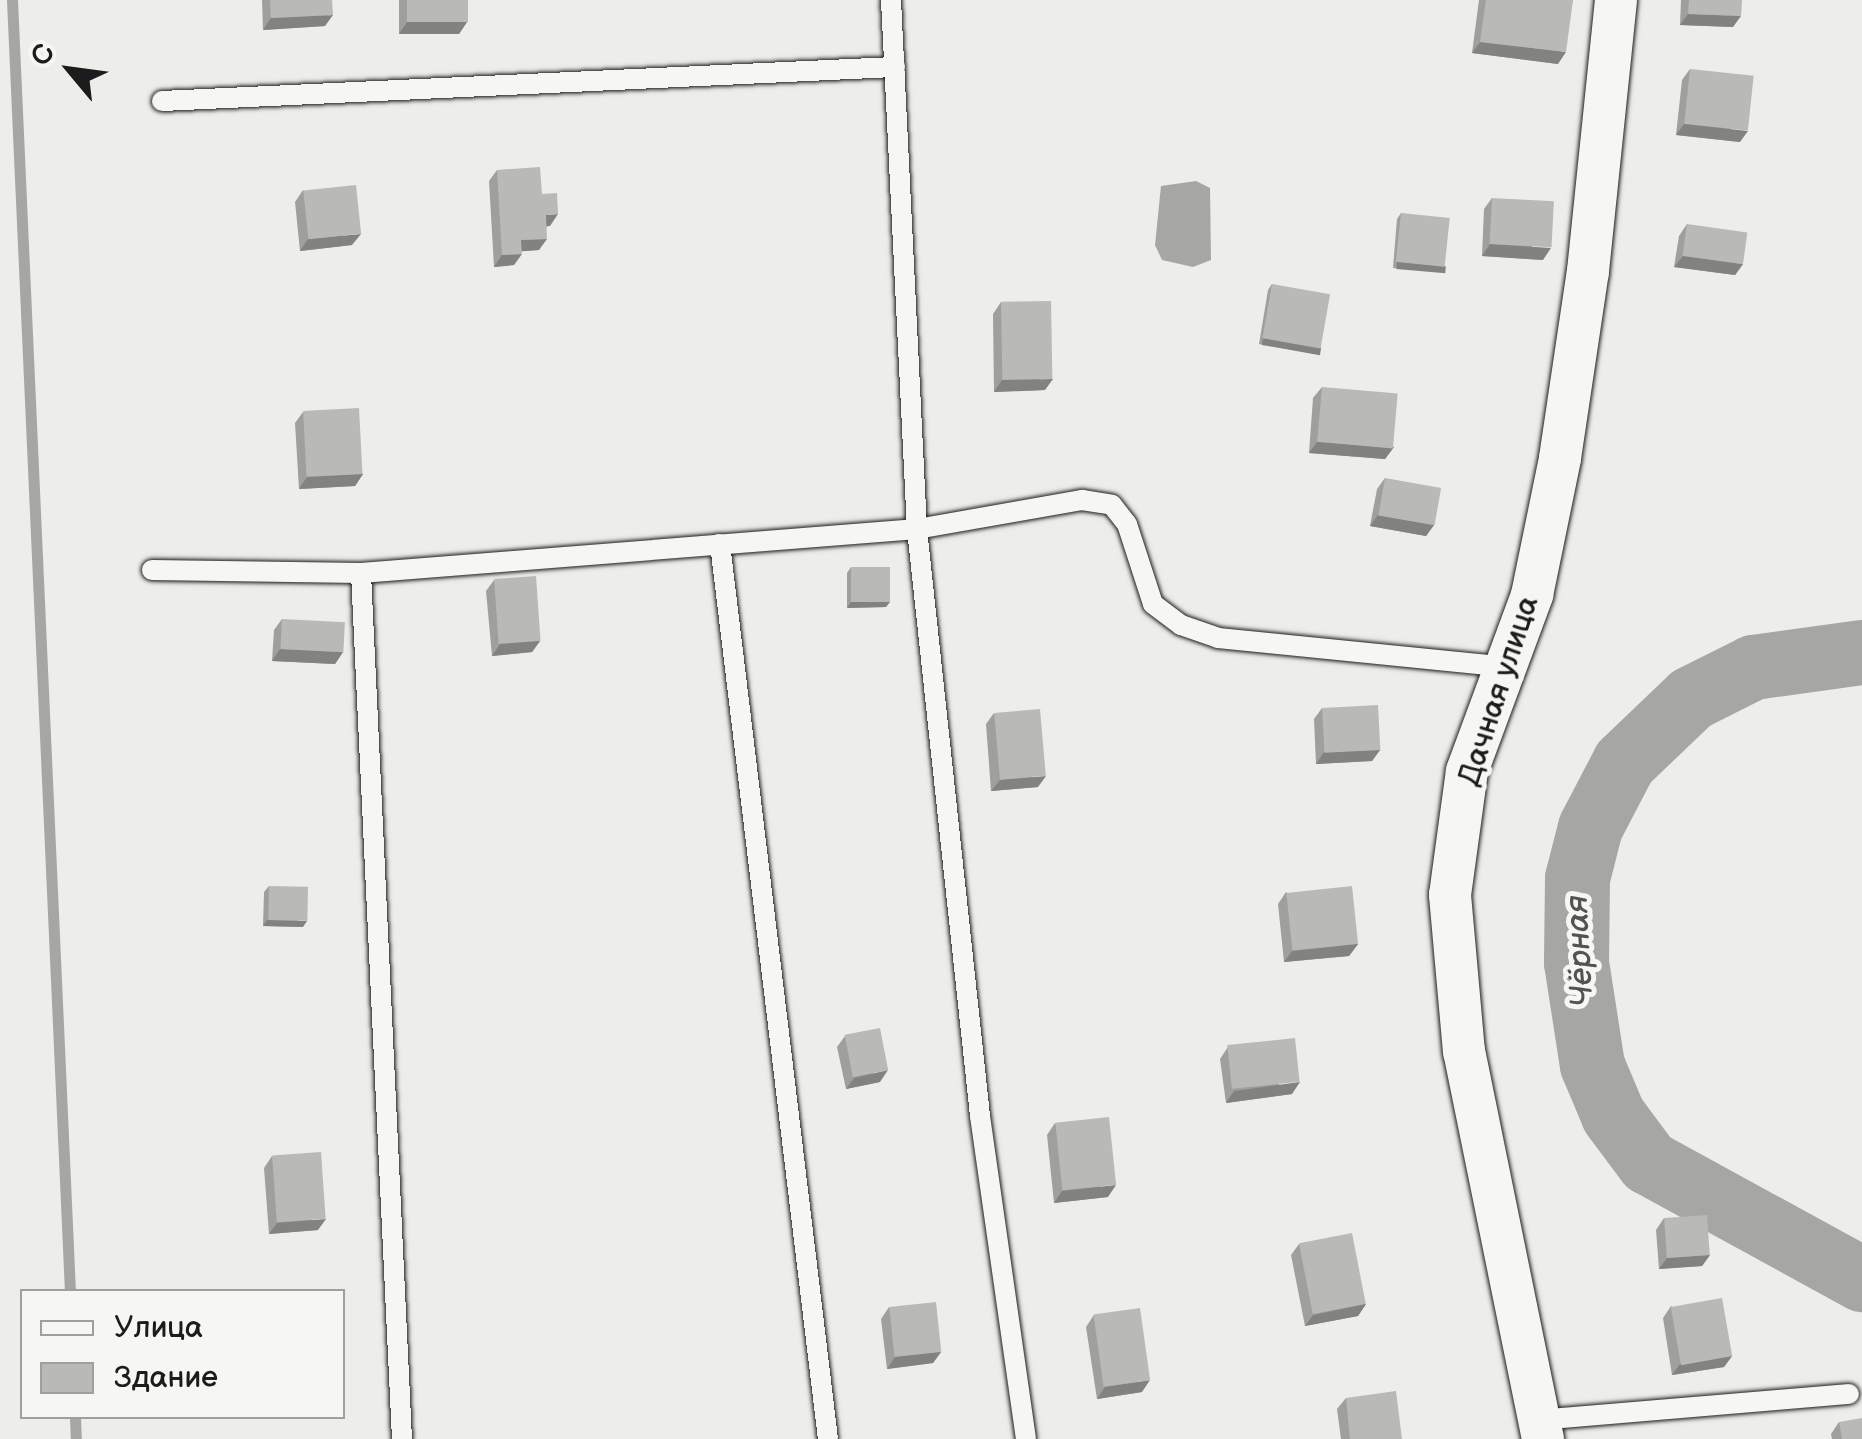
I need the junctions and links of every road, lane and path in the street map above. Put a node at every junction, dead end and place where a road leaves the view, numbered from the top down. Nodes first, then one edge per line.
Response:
1 (892, 0) edge
2 (1616, 0) edge
3 (895, 67) junction
4 (162, 101) dead end
5 (917, 529) junction
6 (720, 544) junction
7 (152, 570) dead end
8 (361, 572) junction
9 (1506, 666) junction
10 (1849, 1394) dead end
11 (1541, 1429) edge
12 (402, 1439) edge
13 (828, 1439) edge
14 (1026, 1439) edge

1 - 3 lane
2 - 9 street, Дачная улица
3 - 4 lane
3 - 5 lane
5 - 6 lane
5 - 9 lane
5 - 14 lane
6 - 8 lane
6 - 13 lane
7 - 8 lane
8 - 12 lane
9 - 11 street, Дачная улица
10 - 11 lane

